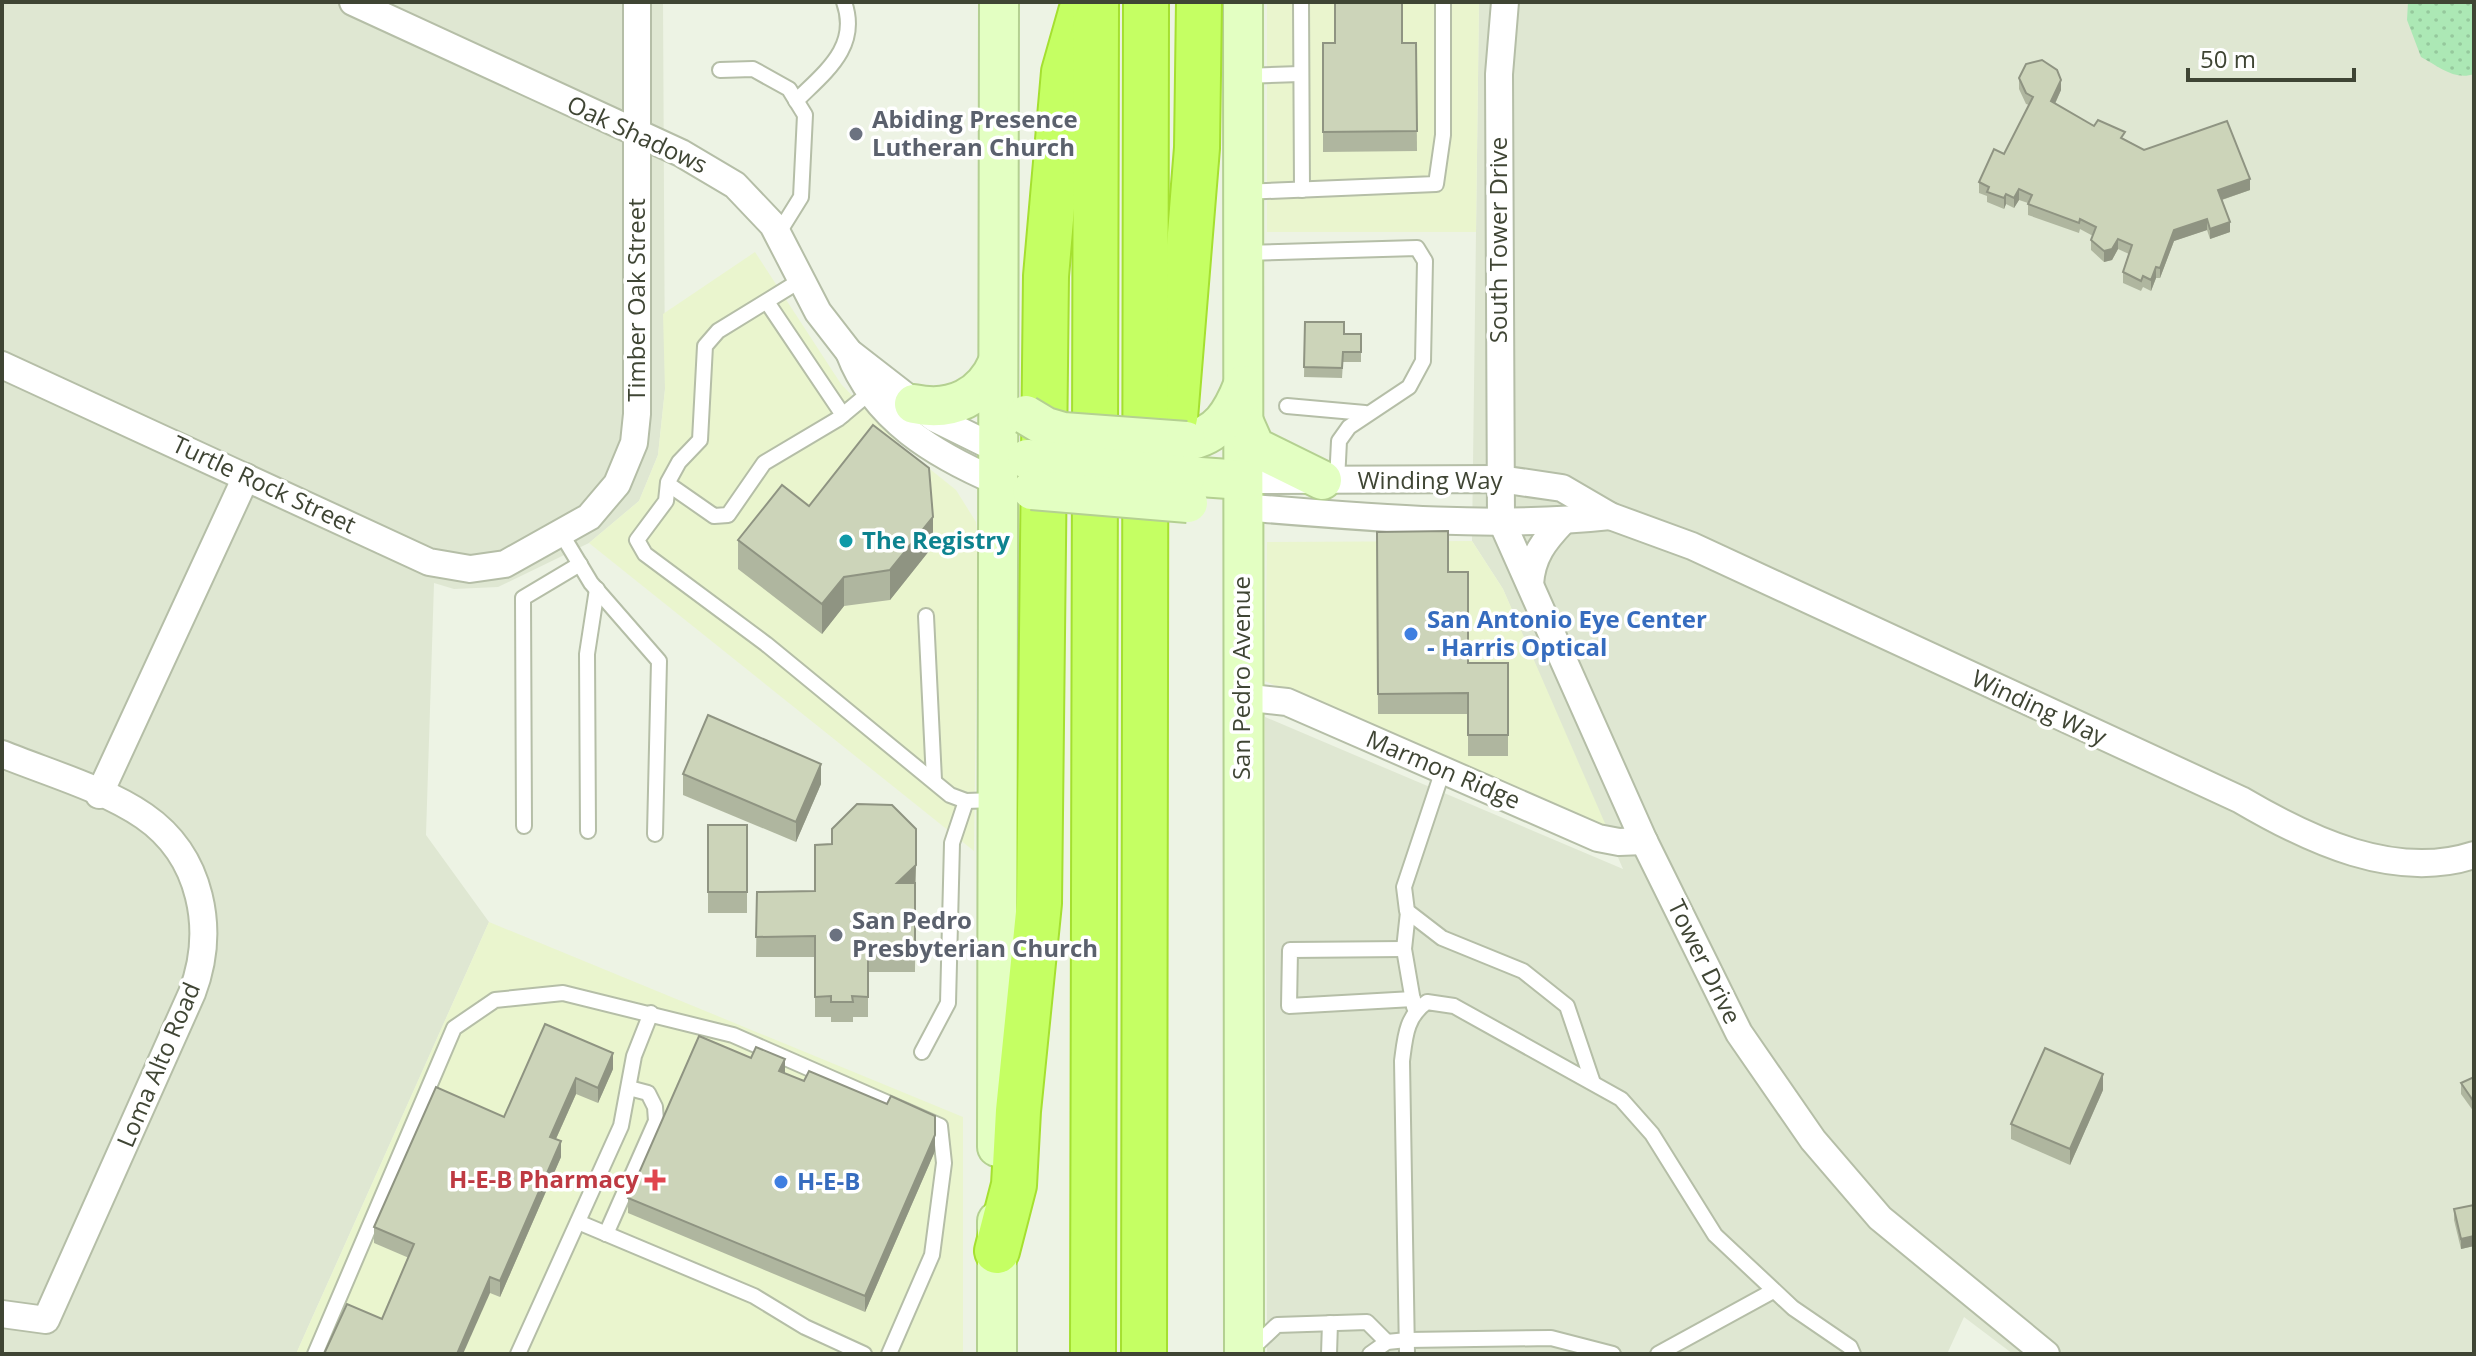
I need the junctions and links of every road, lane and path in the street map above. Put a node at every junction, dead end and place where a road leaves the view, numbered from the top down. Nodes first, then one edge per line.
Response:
1 (353, 2) edge
2 (637, 2) edge
3 (844, 2) edge
4 (999, 2) edge
5 (1084, 2) edge
6 (1096, 2) edge
7 (1146, 2) edge
8 (1199, 2) edge
9 (1243, 2) edge
10 (1301, 2) edge
11 (1443, 2) edge
12 (1505, 2) edge
13 (720, 70) dead end
14 (1300, 74) junction
15 (1243, 76) junction
16 (796, 101) junction
17 (637, 135) junction
18 (1302, 190) junction
19 (1243, 192) junction
20 (778, 234) junction
21 (1243, 253) junction
22 (801, 280) junction
23 (767, 302) junction
24 (849, 352) junction
25 (2, 365) edge
26 (998, 368) junction
27 (868, 394) junction
28 (1243, 402) junction
29 (914, 404) junction
30 (1287, 406) dead end
31 (1365, 413) junction
32 (843, 415) junction
33 (1014, 470) junction
34 (1177, 471) junction
35 (246, 477) junction
36 (1500, 479) junction
37 (1339, 480) junction
38 (668, 484) junction
39 (1242, 493) junction
40 (1359, 515) junction
41 (1610, 516) junction
42 (1501, 520) junction
43 (1563, 521) junction
44 (561, 533) junction
45 (531, 550) joint
46 (580, 564) junction
47 (1530, 584) junction
48 (597, 589) junction
49 (926, 616) dead end
50 (1242, 697) junction
51 (2, 754) edge
52 (1443, 770) junction
53 (934, 780) junction
54 (99, 795) junction
55 (982, 800) junction
56 (524, 826) dead end
57 (588, 831) dead end
58 (655, 834) dead end
59 (1644, 841) junction
60 (2474, 855) edge
61 (1408, 912) junction
62 (1404, 949) junction
63 (1414, 1005) junction
64 (651, 1013) junction
65 (922, 1052) dead end
66 (1592, 1080) junction
67 (629, 1088) junction
68 (578, 1222) junction
69 (606, 1234) junction
70 (997, 1251) junction
71 (1773, 1291) junction
72 (2, 1314) edge
73 (1330, 1323) junction
74 (1387, 1342) junction
75 (1407, 1347) edge
76 (1255, 1348) edge
77 (315, 1354) edge
78 (518, 1354) edge
79 (864, 1354) edge
80 (889, 1354) edge
81 (997, 1354) edge
82 (1093, 1354) edge
83 (1144, 1354) edge
84 (1329, 1354) edge
85 (1370, 1354) edge
86 (1613, 1354) edge
87 (1658, 1354) edge
88 (1853, 1354) edge
89 (2046, 1354) edge

1 - 17 street, Oak Shadows
2 - 17 street, Timber Oak Street
3 - 16 lane
4 - 26 main road
5 - 70 highway
6 - 82 highway
7 - 34 highway
8 - 34 highway
9 - 15 main road, San Pedro Avenue
10 - 14 lane
11 - 18 lane
12 - 36 street, South Tower Drive
13 - 16 lane
14 - 15 lane
14 - 18 lane
15 - 19 main road, San Pedro Avenue
16 - 20 lane
17 - 20 street, Oak Shadows
17 - 44 street, Timber Oak Street
18 - 19 lane
19 - 21 main road, San Pedro Avenue
20 - 22 street, Oak Shadows
21 - 28 main road, San Pedro Avenue
21 - 31 lane
22 - 23 lane
22 - 24 street, Oak Shadows
23 - 32 lane
23 - 38 lane
24 - 27 street, Oak Shadows
24 - 29 street, Oak Shadows
25 - 35 street, Turtle Rock Street
26 - 29 main road
26 - 33 main road
26 - 34 main road, bridge
27 - 32 lane
27 - 33 street, Oak Shadows
28 - 34 main road
28 - 37 main road
28 - 39 main road, San Pedro Avenue
29 - 33 street, Oak Shadows
30 - 31 lane
31 - 37 lane
32 - 38 lane
33 - 34 main road, bridge
33 - 55 main road
34 - 39 main road
34 - 83 highway
35 - 45 street, Turtle Rock Street
35 - 54 street
36 - 37 street, Winding Way
36 - 41 street, Winding Way
36 - 42 street, Tower Drive
37 - 39 street, Winding Way
37 - 40 street
38 - 53 lane
39 - 40 street, Winding Way
39 - 50 main road, San Pedro Avenue
40 - 42 street, Winding Way
41 - 43 street, Winding Way
41 - 60 street, Winding Way
42 - 43 street, Winding Way
42 - 47 street, Tower Drive
43 - 47 street
44 - 45 street, Timber Oak Street
44 - 46 lane
46 - 48 lane
46 - 56 lane
47 - 59 street, Tower Drive
48 - 57 lane
48 - 58 lane
49 - 53 lane
50 - 52 street, Marmon Ridge
50 - 76 main road, San Pedro Avenue
51 - 54 street, Loma Alto Road
52 - 59 street, Marmon Ridge
52 - 61 lane
53 - 55 lane
54 - 72 street, Loma Alto Road
55 - 65 lane
55 - 70 main road
59 - 89 street, Tower Drive
61 - 62 lane
61 - 66 lane
62 - 63 lane
62 - 63 lane
63 - 66 lane
63 - 75 lane
64 - 67 lane
64 - 77 lane
64 - 80 lane
66 - 71 lane
67 - 68 lane
67 - 69 lane
68 - 69 lane
68 - 78 lane
69 - 79 lane
70 - 81 main road
71 - 87 lane
71 - 88 lane
73 - 74 lane
73 - 76 lane
73 - 84 lane
74 - 75 lane
74 - 85 lane
75 - 86 lane

